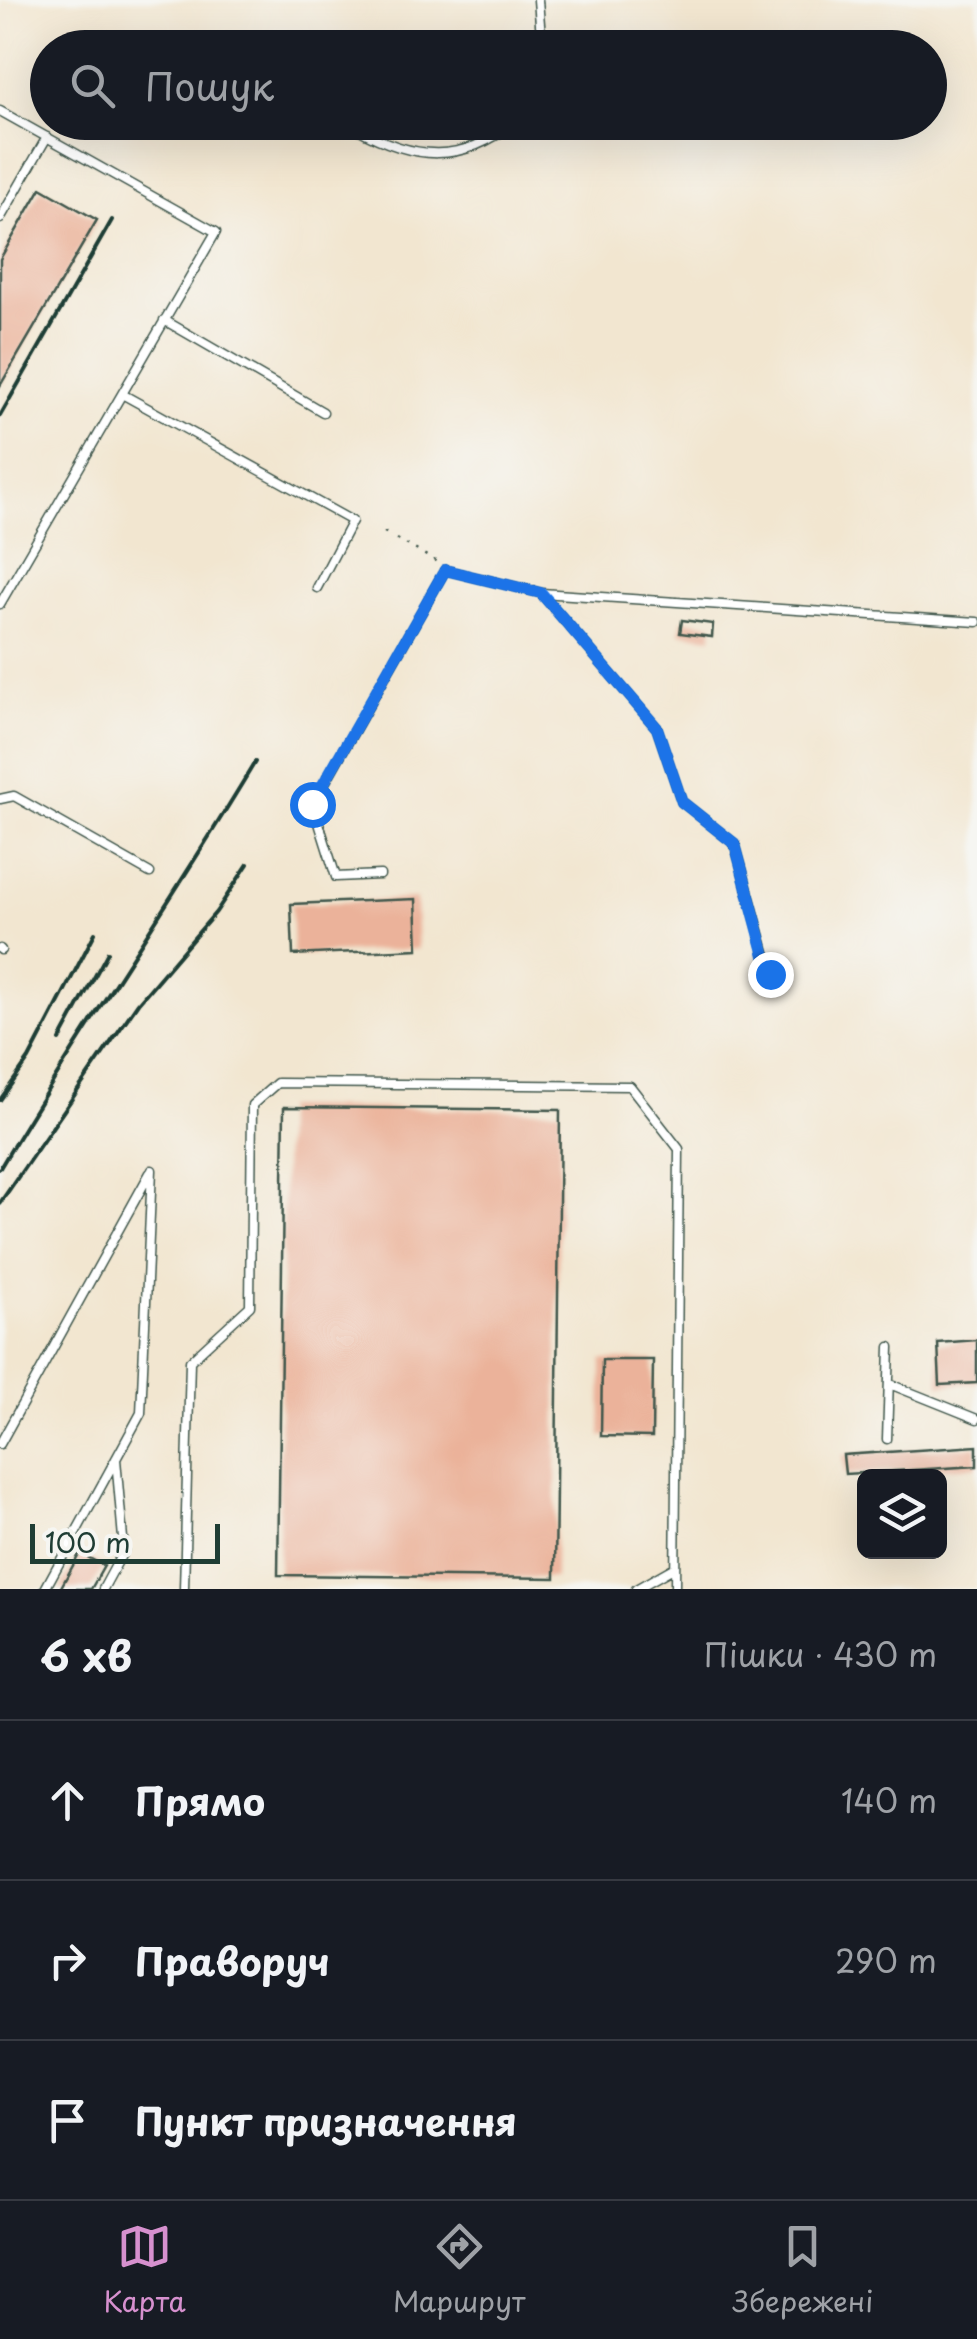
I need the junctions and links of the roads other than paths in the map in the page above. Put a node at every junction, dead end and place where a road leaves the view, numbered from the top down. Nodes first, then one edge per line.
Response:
1 (538, 0) edge
2 (540, 30) edge
3 (0, 111) edge
4 (30, 128) edge
5 (45, 140) edge
6 (52, 140) edge
7 (378, 140) edge
8 (492, 140) edge
9 (0, 219) edge
10 (164, 320) junction
11 (122, 394) junction
12 (323, 412) dead end
13 (317, 588) dead end
14 (4, 590) edge
15 (541, 593) junction
16 (0, 604) edge
17 (977, 622) edge
18 (0, 799) edge
19 (150, 873) dead end
20 (380, 875) dead end
21 (770, 974) dead end
22 (890, 1347) dead end
23 (892, 1385) junction
24 (977, 1419) edge
25 (887, 1439) dead end
26 (0, 1444) edge
27 (116, 1459) junction
28 (675, 1567) junction
29 (45, 1589) edge
30 (103, 1589) edge
31 (184, 1589) edge
32 (636, 1589) edge
33 (674, 1589) edge

1 - 2 lane
3 - 4 lane
5 - 9 lane
6 - 10 lane
7 - 8 lane
10 - 11 lane
10 - 12 lane
11 - 13 lane
11 - 14 lane
14 - 16 lane
15 - 17 lane
15 - 20 lane
15 - 21 lane
18 - 19 lane
22 - 23 lane
23 - 24 lane
23 - 25 lane
26 - 27 lane
27 - 29 lane
27 - 30 lane
28 - 31 lane
28 - 32 lane
28 - 33 lane

